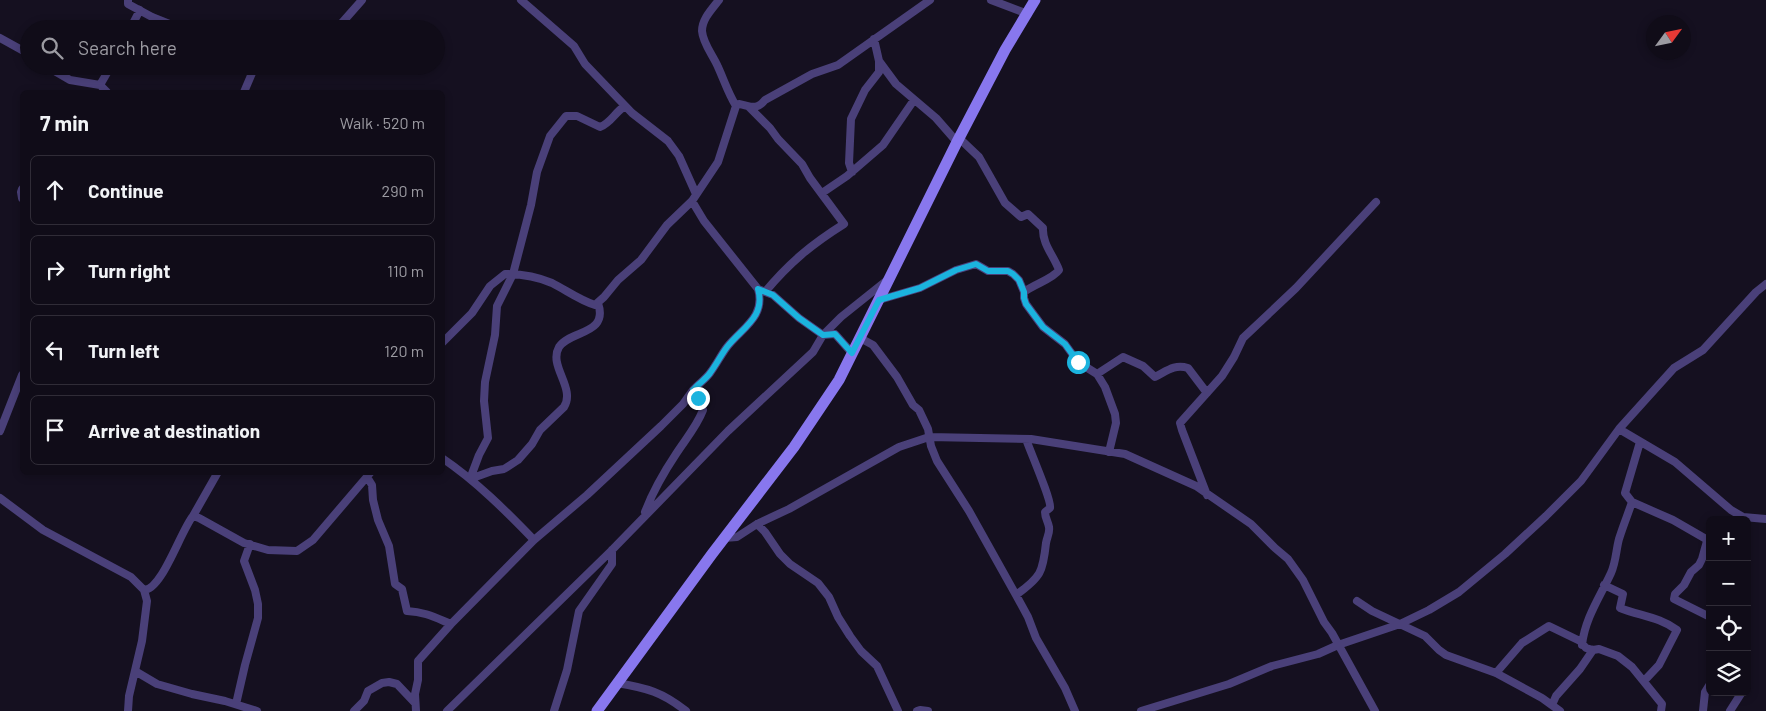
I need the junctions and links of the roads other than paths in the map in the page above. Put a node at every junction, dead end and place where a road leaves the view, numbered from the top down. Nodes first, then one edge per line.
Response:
1 (128, 0) edge
2 (362, 0) edge
3 (521, 0) edge
4 (719, 0) edge
5 (930, 0) edge
6 (991, 0) edge
7 (1035, 0) edge
8 (140, 10) junction
9 (1028, 14) junction
10 (135, 20) edge
11 (162, 20) edge
12 (344, 20) edge
13 (0, 38) edge
14 (874, 39) junction
15 (20, 49) edge
16 (879, 61) junction
17 (61, 75) edge
18 (106, 75) edge
19 (252, 75) edge
20 (100, 85) junction
21 (104, 90) edge
22 (245, 90) edge
23 (914, 100) junction
24 (625, 106) junction
25 (736, 106) junction
26 (748, 106) junction
27 (958, 140) junction
28 (852, 172) junction
29 (822, 193) junction
30 (694, 197) junction
31 (1376, 202) dead end
32 (513, 274) junction
33 (891, 277) junction
34 (1766, 284) edge
35 (761, 290) junction
36 (1024, 292) junction
37 (879, 300) junction
38 (598, 303) junction
39 (823, 335) junction
40 (860, 338) junction
41 (445, 340) edge
42 (852, 353) junction
43 (1097, 374) junction
44 (20, 379) edge
45 (693, 390) junction
46 (1207, 393) junction
47 (1619, 429) junction
48 (0, 431) edge
49 (929, 437) junction
50 (1026, 440) junction
51 (1640, 442) junction
52 (1109, 452) junction
53 (445, 460) edge
54 (216, 475) edge
55 (369, 475) edge
56 (470, 479) junction
57 (1207, 495) junction
58 (0, 498) edge
59 (1632, 502) junction
60 (193, 516) junction
61 (644, 517) junction
62 (1766, 520) edge
63 (757, 524) junction
64 (724, 538) junction
65 (534, 540) junction
66 (250, 544) junction
67 (612, 550) junction
68 (1604, 585) junction
69 (144, 590) junction
70 (1016, 595) junction
71 (1356, 600) dead end
72 (1706, 614) edge
73 (450, 624) junction
74 (1400, 624) junction
75 (1338, 645) junction
76 (1582, 645) junction
77 (1593, 650) junction
78 (135, 671) junction
79 (1496, 672) junction
80 (1644, 681) junction
81 (618, 683) junction
82 (1706, 690) edge
83 (1739, 696) edge
84 (236, 704) junction
85 (1552, 705) junction
86 (415, 707) edge
87 (128, 711) edge
88 (257, 711) edge
89 (354, 711) edge
90 (447, 711) edge
91 (554, 711) edge
92 (597, 711) edge
93 (686, 711) edge
94 (898, 711) edge
95 (917, 711) edge
96 (928, 711) edge
97 (1075, 711) edge
98 (1141, 711) edge
99 (1375, 711) edge
100 (1560, 711) edge
101 (1661, 711) edge
102 (1703, 711) edge
103 (1730, 711) edge

1 - 8 street
2 - 12 street
3 - 24 street
4 - 25 street
5 - 14 street
6 - 9 street
7 - 9 street
8 - 10 street
8 - 11 street
9 - 27 street
13 - 15 street
14 - 16 street
14 - 26 street
16 - 23 street
16 - 28 street
17 - 20 street
18 - 20 street
19 - 22 street
20 - 21 street
23 - 27 street
23 - 28 street
24 - 30 street
24 - 32 street
25 - 26 street
25 - 30 street
26 - 29 street
27 - 33 street
27 - 36 street
28 - 29 street
29 - 35 street
30 - 35 street
30 - 38 street
31 - 46 street
32 - 38 street
32 - 41 street
32 - 56 street
33 - 37 street
33 - 39 street
34 - 47 street
35 - 39 street
35 - 45 street
36 - 37 street
36 - 43 street
37 - 40 street
38 - 56 street
39 - 42 street
39 - 61 street
40 - 42 street
40 - 49 street
42 - 64 street
43 - 46 street
43 - 52 street
44 - 48 street
45 - 61 street
45 - 65 street
46 - 57 street
47 - 51 street
47 - 74 street
49 - 50 street
49 - 63 street
49 - 70 street
50 - 52 street
50 - 70 street
51 - 59 street
51 - 62 street
52 - 57 street
53 - 56 street
54 - 60 street
55 - 66 street
55 - 73 street
56 - 65 street
57 - 75 street
58 - 69 street
59 - 68 street
59 - 72 street
60 - 66 street
60 - 69 street
61 - 67 street
63 - 64 street
63 - 94 street
64 - 81 street
65 - 73 street
66 - 84 street
67 - 90 street
67 - 91 street
68 - 76 street
68 - 80 street
69 - 78 street
70 - 97 street
71 - 74 street
73 - 86 street
74 - 75 street
74 - 79 street
75 - 98 street
75 - 99 street
76 - 77 street
76 - 79 street
77 - 80 street
77 - 85 street
78 - 84 street
78 - 87 street
79 - 85 street
80 - 101 street
81 - 92 street
81 - 93 street
82 - 102 street
83 - 103 street
84 - 88 street
85 - 100 street
86 - 89 street
95 - 96 street

